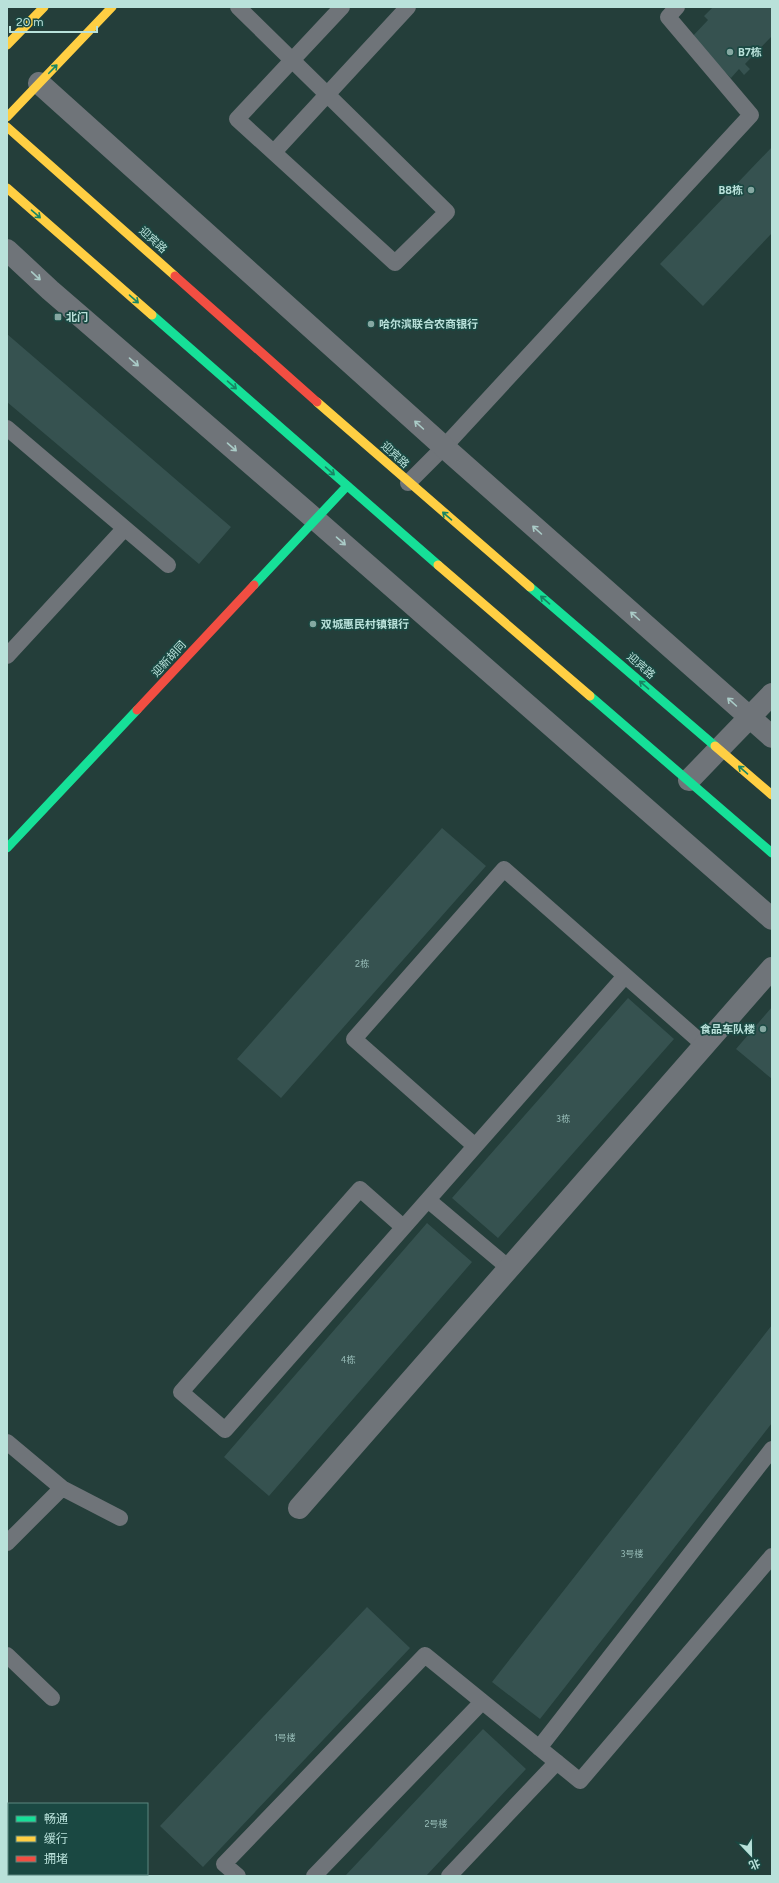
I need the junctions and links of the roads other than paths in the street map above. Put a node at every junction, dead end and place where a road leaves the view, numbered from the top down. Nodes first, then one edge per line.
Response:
1 (44, 7) edge
2 (112, 7) edge
3 (238, 7) edge
4 (342, 7) edge
5 (408, 7) edge
6 (677, 7) edge
7 (7, 45) edge
8 (293, 61) junction
9 (39, 83) junction
10 (328, 95) junction
11 (7, 117) edge
12 (7, 127) edge
13 (274, 152) junction
14 (7, 188) edge
15 (7, 250) edge
16 (7, 428) edge
17 (444, 447) junction
18 (408, 482) junction
19 (347, 486) junction
20 (316, 520) junction
21 (124, 529) junction
22 (168, 565) dead end
23 (7, 656) edge
24 (772, 694) edge
25 (749, 717) junction
26 (772, 737) edge
27 (719, 749) junction
28 (689, 780) junction
29 (772, 795) edge
30 (7, 848) edge
31 (772, 853) edge
32 (772, 919) edge
33 (772, 968) edge
34 (625, 976) junction
35 (704, 1045) junction
36 (475, 1146) junction
37 (428, 1200) junction
38 (403, 1227) junction
39 (509, 1268) junction
40 (7, 1442) edge
41 (772, 1449) edge
42 (62, 1488) junction
43 (299, 1508) dead end
44 (120, 1518) dead end
45 (7, 1543) edge
46 (772, 1556) edge
47 (7, 1655) edge
48 (52, 1698) dead end
49 (482, 1702) junction
50 (539, 1748) junction
51 (557, 1762) junction
52 (238, 1876) edge
53 (314, 1876) edge
54 (450, 1876) edge

1 - 7 main road
9 -> 2 main road
3 - 8 lane
4 - 8 lane
5 - 10 lane
6 - 17 lane
8 - 10 lane
8 - 13 lane
9 - 11 main road
17 -> 9 street
10 - 13 lane
10 - 13 lane
12 - 18 main road, 迎宾路
14 -> 19 main road
15 -> 20 street
16 - 21 lane
17 - 18 lane
25 -> 17 street
27 -> 18 main road, 迎宾路
19 - 20 main road, 迎新胡同
19 - 28 main road
20 - 30 main road, 迎新胡同
20 -> 32 street
21 - 22 lane
21 - 23 lane
24 - 25 street
25 - 26 street
25 - 27 street
27 - 28 street
29 -> 27 main road, 迎宾路
28 - 31 main road
33 - 35 street
34 - 35 lane
34 - 36 lane
34 - 36 lane
35 - 39 street
36 - 37 lane
37 - 38 lane
37 - 39 lane
38 - 38 lane
39 - 43 street
40 - 42 lane
41 - 50 lane
42 - 44 lane
42 - 45 lane
46 - 51 lane
47 - 48 lane
49 - 50 lane
49 - 52 lane
49 - 53 lane
50 - 51 lane
51 - 54 lane

